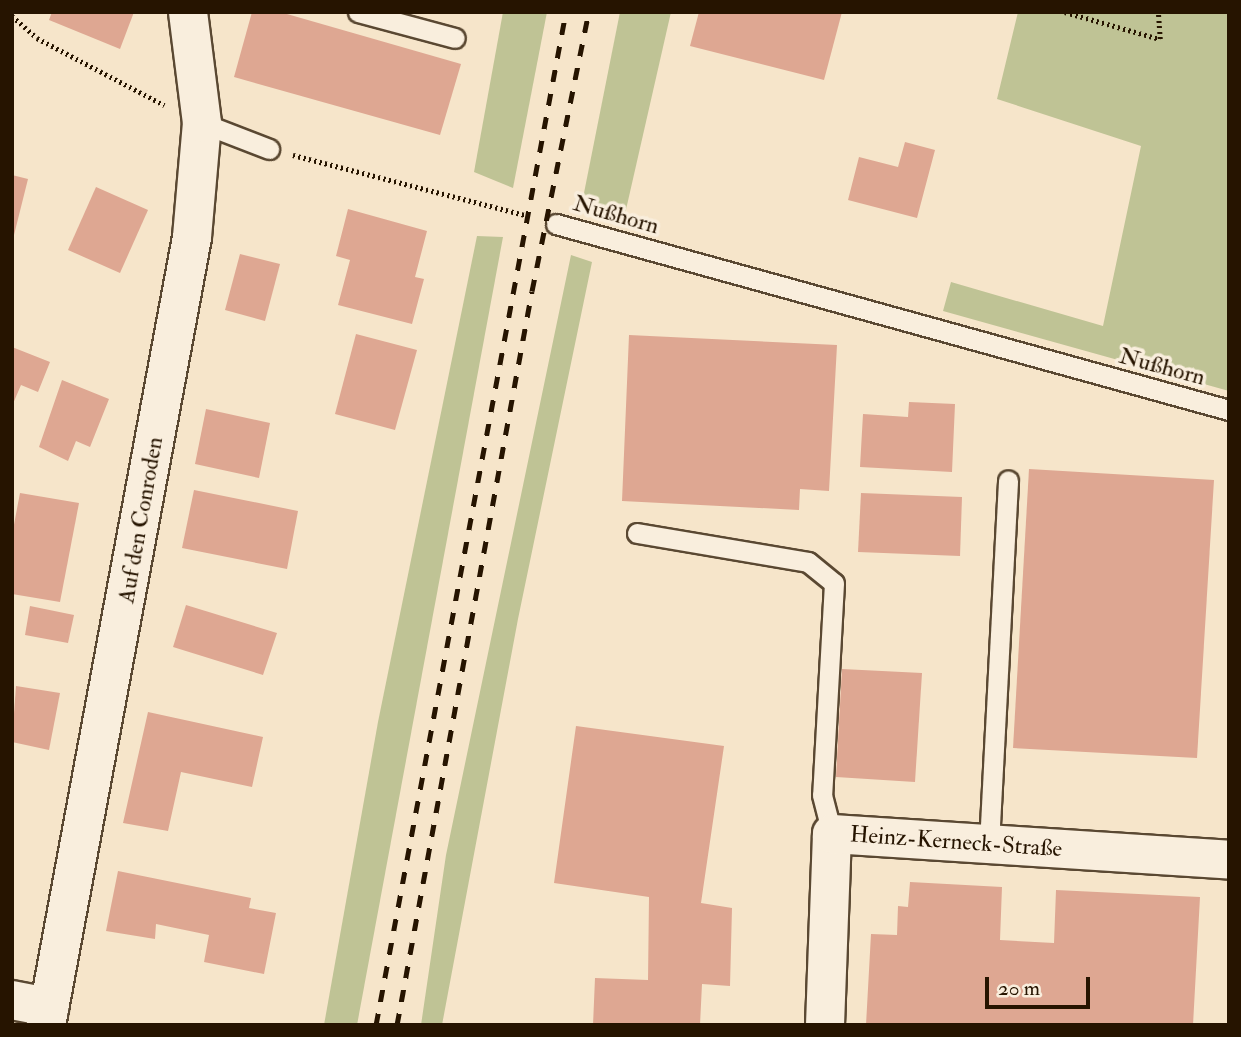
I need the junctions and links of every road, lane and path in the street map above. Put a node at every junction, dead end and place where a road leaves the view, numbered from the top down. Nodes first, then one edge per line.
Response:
1 (188, 12) edge
2 (358, 12) edge
3 (1065, 12) edge
4 (1158, 12) edge
5 (12, 16) edge
6 (455, 38) dead end
7 (202, 123) junction
8 (270, 149) joint
9 (556, 224) joint
10 (1229, 411) edge
11 (1008, 480) dead end
12 (637, 533) dead end
13 (832, 834) junction
14 (989, 844) junction
15 (1229, 860) edge
16 (36, 1011) edge
17 (825, 1025) edge

1 - 7 street, Auf den Conroden
2 - 6 lane
3 - 4 path
5 - 7 path
7 - 8 lane
7 - 16 street, Auf den Conroden
8 - 9 path, Nußhorn
9 - 10 lane, Nußhorn
11 - 14 lane
12 - 13 lane
13 - 14 street, Heinz-Kerneck-Straße
13 - 17 street, Heinz-Kerneck-Straße
14 - 15 street, Heinz-Kerneck-Straße

